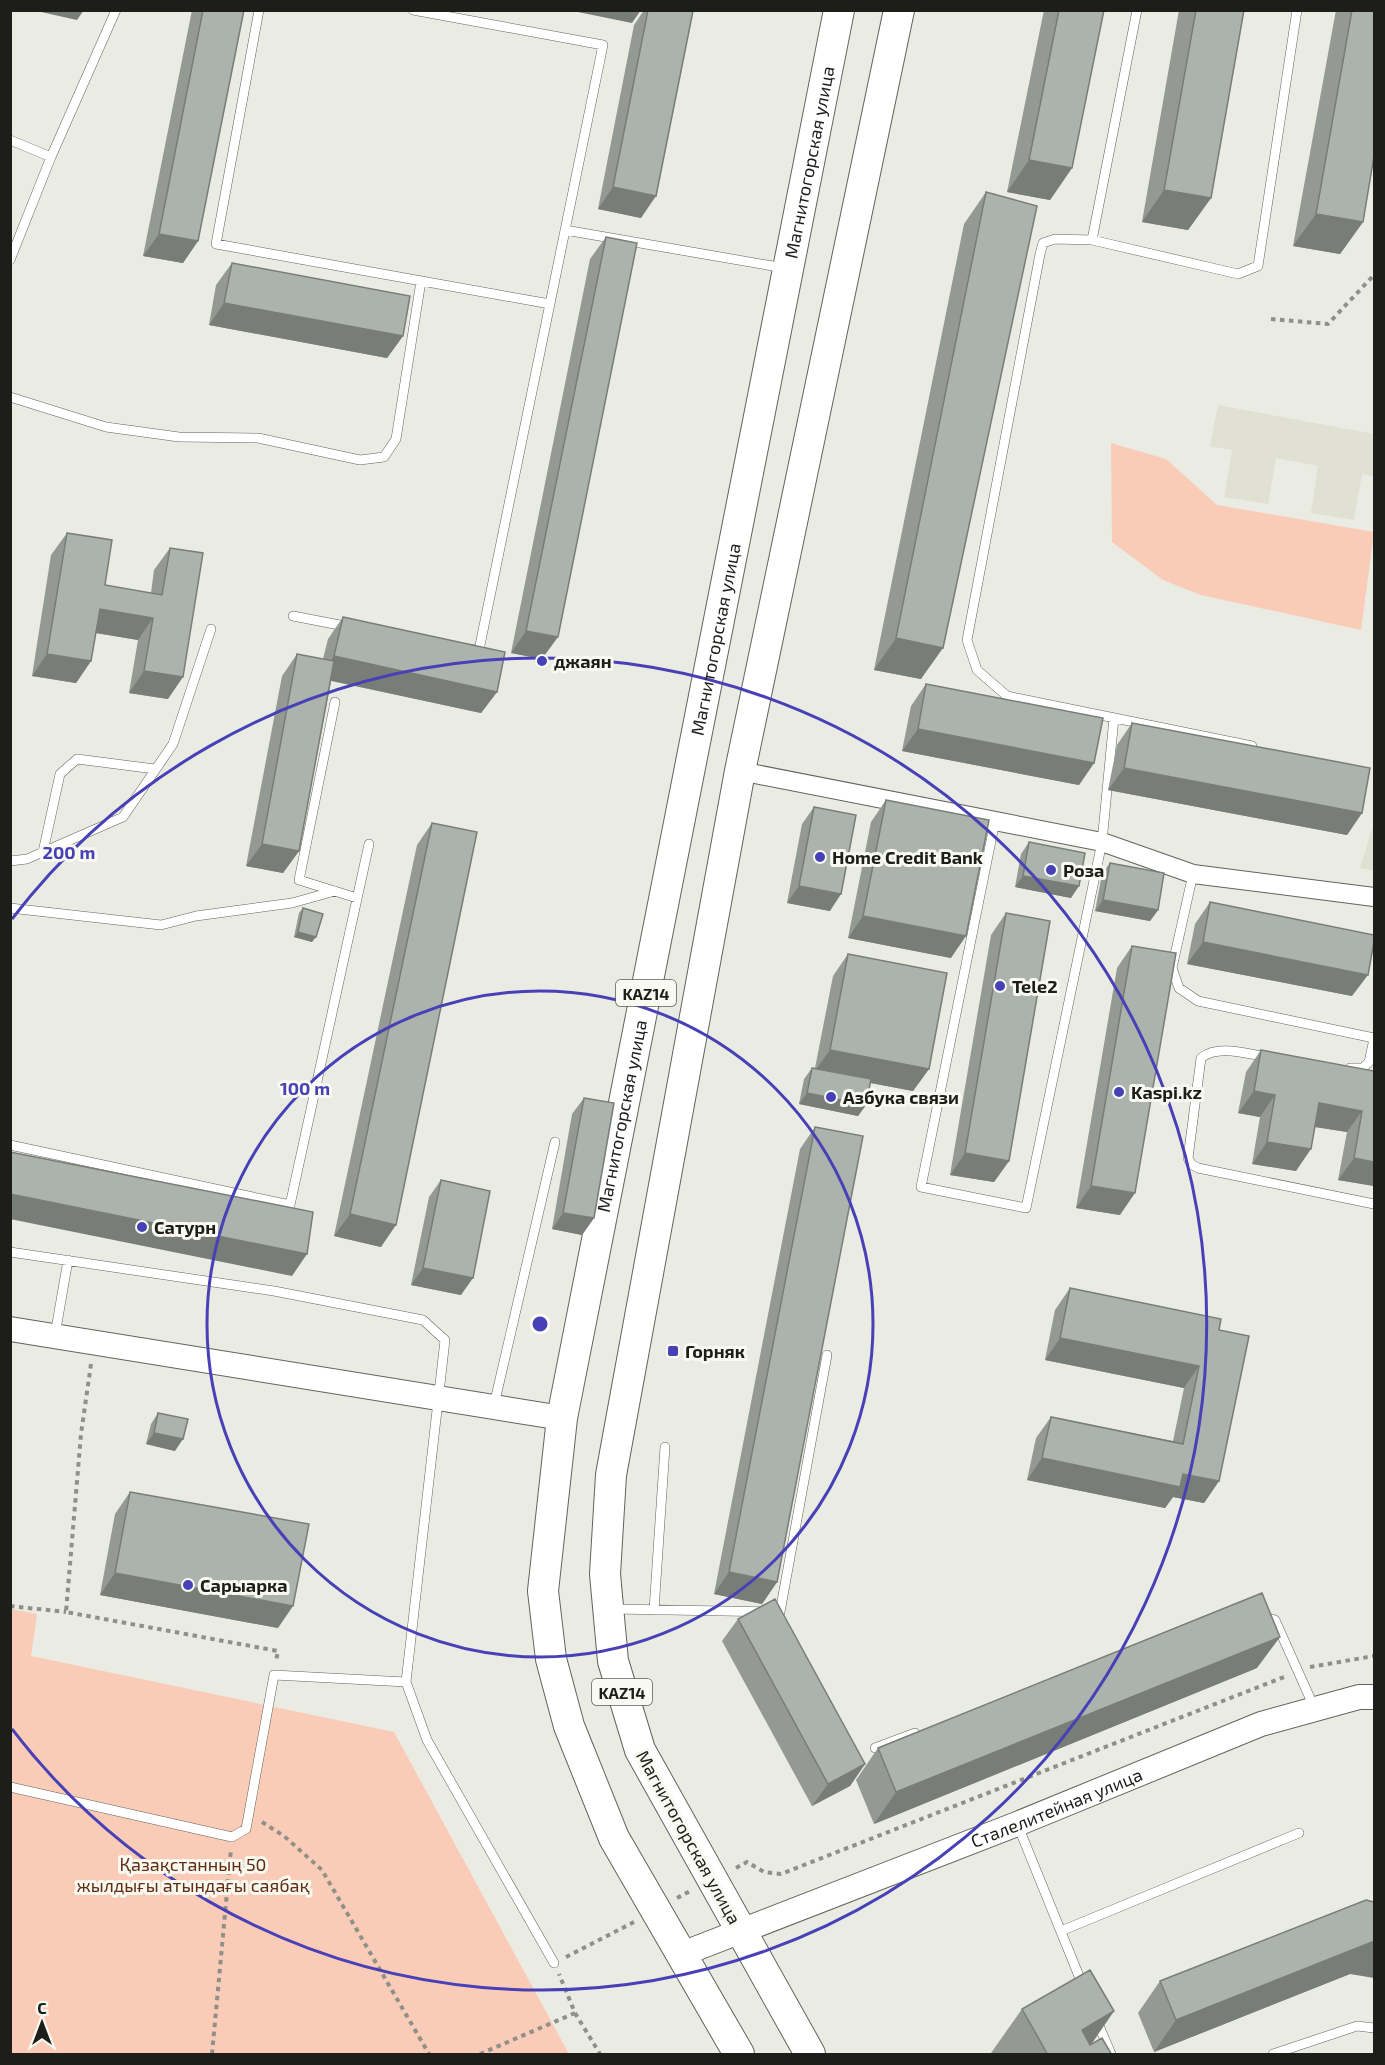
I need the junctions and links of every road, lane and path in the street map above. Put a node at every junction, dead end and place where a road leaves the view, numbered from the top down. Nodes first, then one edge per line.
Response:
1 (116, 10) edge
2 (259, 10) edge
3 (413, 10) edge
4 (839, 10) edge
5 (899, 10) edge
6 (1137, 10) edge
7 (1297, 10) edge
8 (10, 140) edge
9 (51, 158) junction
10 (565, 230) junction
11 (1092, 240) junction
12 (10, 260) edge
13 (789, 269) junction
14 (1374, 275) edge
15 (421, 281) junction
16 (550, 304) junction
17 (1270, 319) dead end
18 (10, 397) edge
19 (293, 616) dead end
20 (211, 629) dead end
21 (363, 629) edge
22 (456, 646) edge
23 (335, 702) dead end
24 (1114, 718) junction
25 (1261, 748) edge
26 (155, 769) junction
27 (740, 771) junction
28 (995, 821) junction
29 (1102, 842) junction
30 (369, 844) dead end
31 (43, 852) junction
32 (10, 861) edge
33 (1193, 873) junction
34 (335, 891) junction
35 (1374, 897) edge
36 (357, 898) junction
37 (10, 908) edge
38 (1374, 1038) edge
39 (1275, 1058) edge
40 (1343, 1067) edge
41 (555, 1142) dead end
42 (10, 1144) edge
43 (1374, 1204) edge
44 (10, 1251) edge
45 (68, 1260) junction
46 (10, 1329) edge
47 (54, 1336) junction
48 (93, 1342) junction
49 (827, 1355) edge
50 (440, 1399) junction
51 (494, 1407) junction
52 (562, 1418) junction
53 (665, 1447) dead end
54 (10, 1606) edge
55 (608, 1609) junction
56 (654, 1610) junction
57 (66, 1612) junction
58 (1248, 1612) edge
59 (1374, 1656) edge
60 (1300, 1671) junction
61 (274, 1675) junction
62 (406, 1682) junction
63 (1374, 1697) edge
64 (1315, 1709) junction
65 (930, 1727) edge
66 (875, 1749) dead end
67 (10, 1787) edge
68 (248, 1813) junction
69 (1017, 1824) junction
70 (1299, 1833) dead end
71 (232, 1837) junction
72 (727, 1872) dead end
73 (741, 1931) junction
74 (1061, 1932) junction
75 (682, 1954) junction
76 (554, 1963) joint
77 (1086, 1993) edge
78 (575, 2013) junction
79 (1094, 2013) edge
80 (1374, 2028) edge
81 (212, 2055) edge
82 (429, 2055) edge
83 (480, 2055) edge
84 (600, 2055) edge
85 (739, 2055) edge
86 (810, 2055) edge
87 (1111, 2055) edge
88 (1273, 2055) edge

1 - 9 lane
2 - 15 lane
3 - 10 lane
4 - 13 main road, Магнитогорская улица / KAZ14
5 - 27 main road, Магнитогорская улица / KAZ14
6 - 11 lane
7 - 11 lane
8 - 9 lane
9 - 12 lane
10 - 13 lane
10 - 16 lane
11 - 24 lane
13 - 52 main road, Магнитогорская улица / KAZ14
14 - 17 path
15 - 16 lane
15 - 18 lane
16 - 22 lane
19 - 21 lane
20 - 26 lane
23 - 34 lane
24 - 25 lane
24 - 29 lane
26 - 31 lane
26 - 31 lane
27 - 28 street
27 - 55 main road, Магнитогорская улица / KAZ14
28 - 29 street
28 - 29 lane
29 - 33 street
30 - 36 lane
31 - 32 lane
33 - 35 street
33 - 38 lane
34 - 36 lane
34 - 37 lane
36 - 42 lane
38 - 40 lane
39 - 43 lane
41 - 51 lane
44 - 45 lane
45 - 47 lane
45 - 50 lane
46 - 47 street
47 - 48 street
48 - 50 street
48 - 57 path
49 - 56 lane
50 - 51 street
50 - 62 lane
51 - 52 street
52 - 75 main road, Магнитогорская улица / KAZ14
53 - 56 lane
54 - 57 path
55 - 56 lane
55 - 73 main road, Магнитогорская улица / KAZ14
57 - 61 path
58 - 60 lane
59 - 60 path
60 - 64 lane
60 - 72 path
61 - 62 lane
61 - 68 lane
62 - 76 lane
63 - 64 street, Сталелитейная улица
64 - 69 street, Сталелитейная улица
65 - 66 lane
67 - 71 lane
68 - 71 lane
68 - 82 path
69 - 73 street, Сталелитейная улица
69 - 74 lane
70 - 74 lane
71 - 81 path
73 - 75 street, Магнитогорская улица
73 - 86 main road, Магнитогорская улица / KAZ14
74 - 77 lane
75 - 85 main road, Магнитогорская улица / KAZ14
76 - 78 path
78 - 83 path
78 - 84 path
79 - 87 lane
80 - 88 lane

